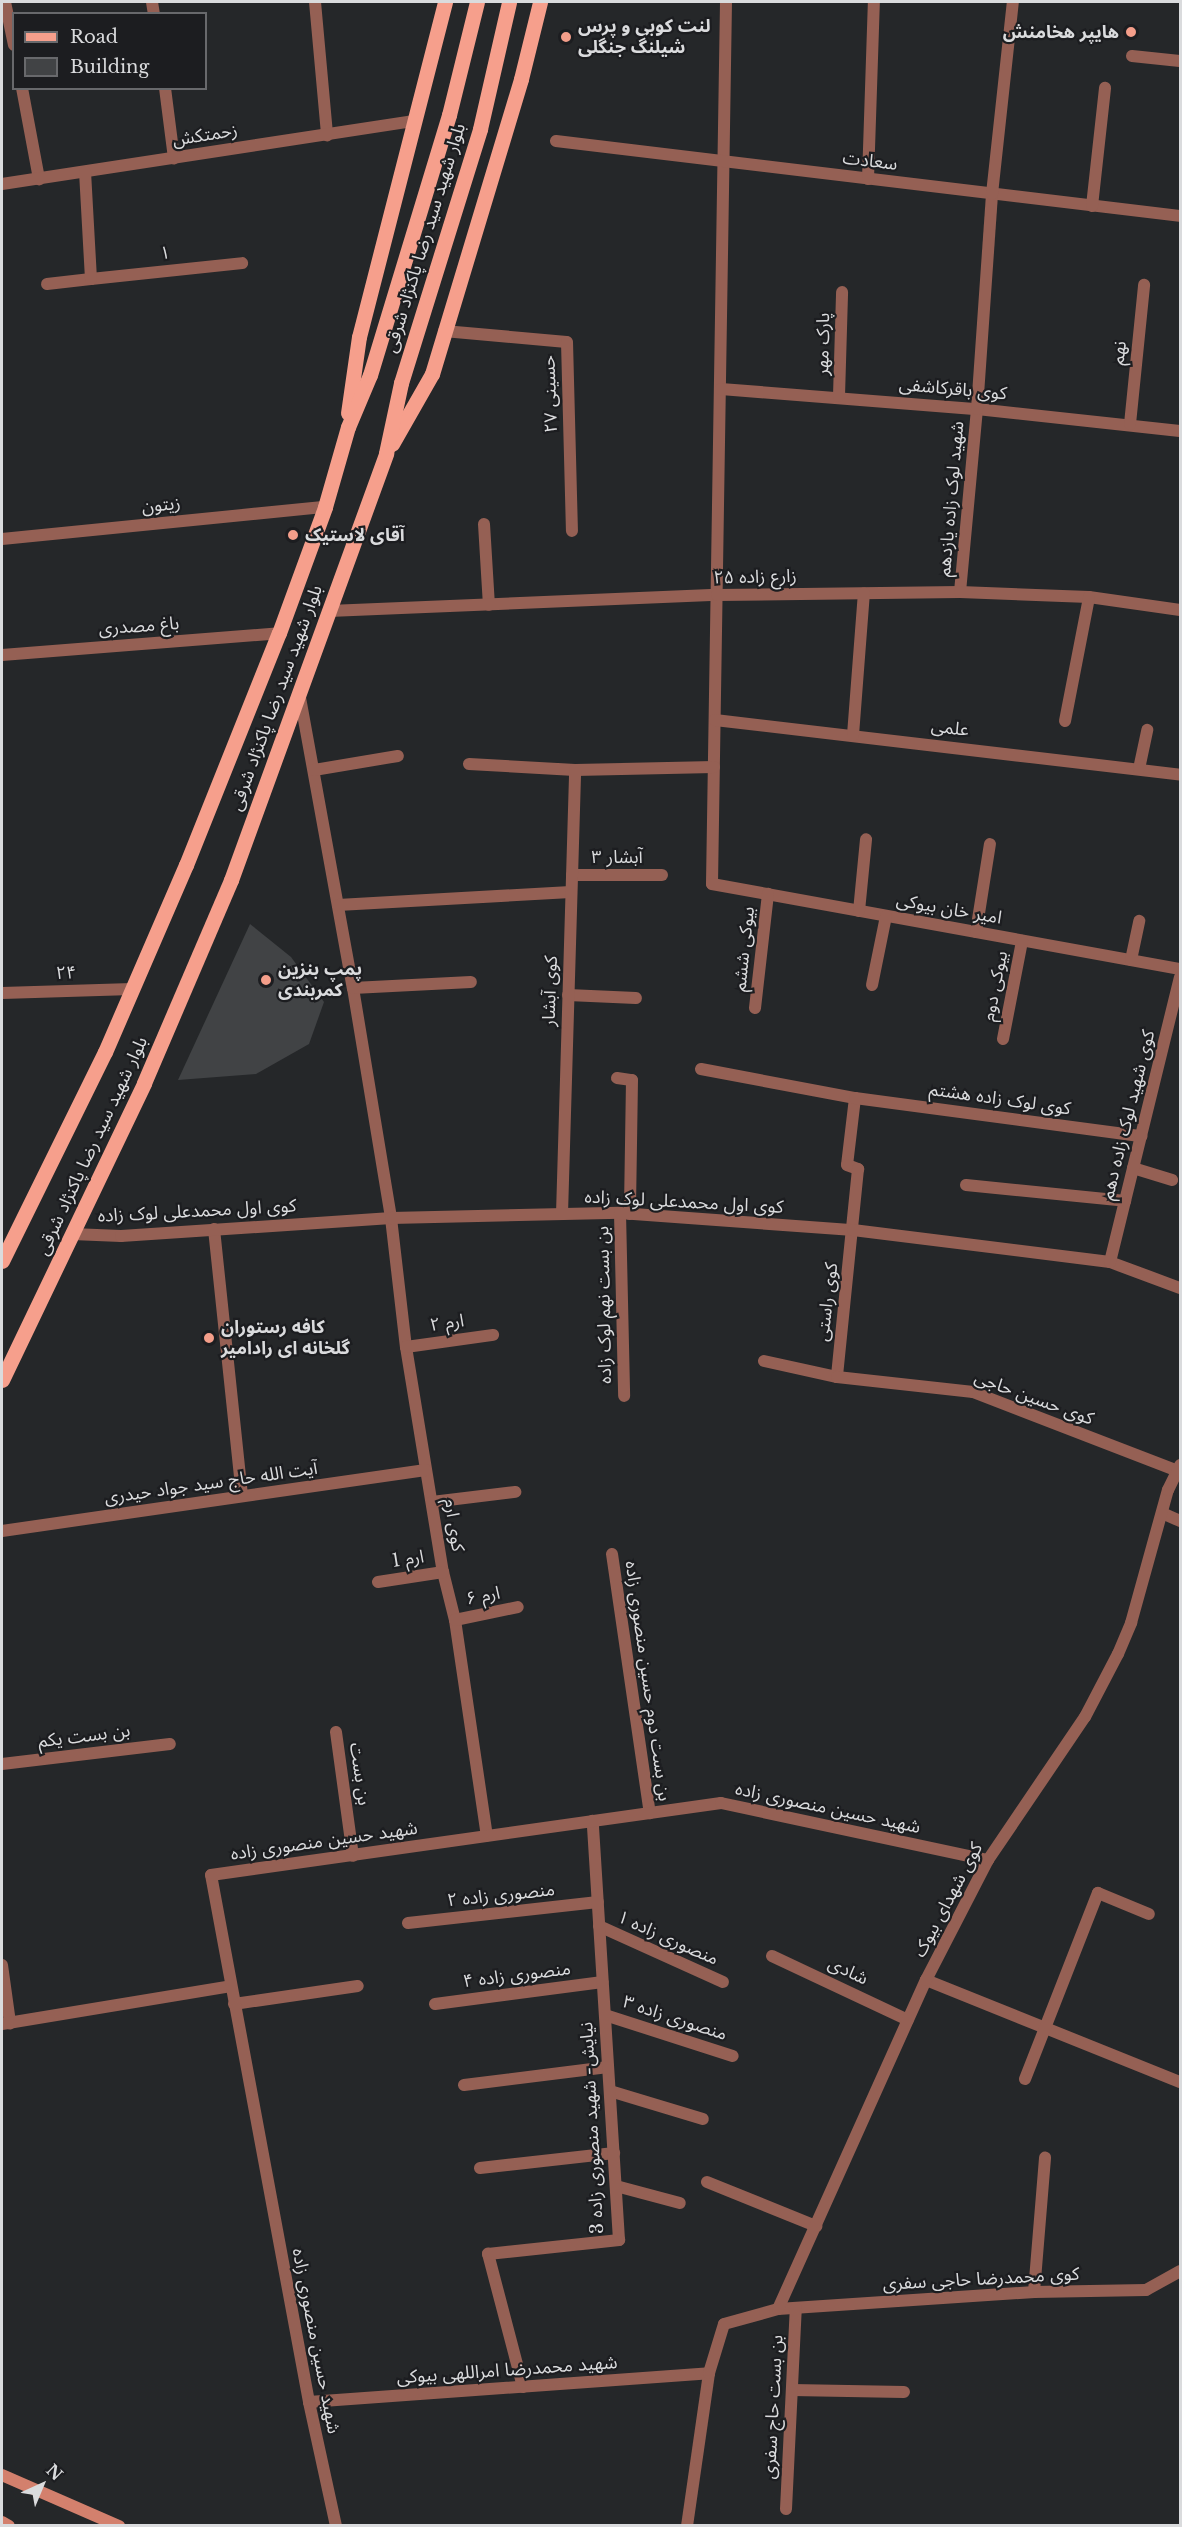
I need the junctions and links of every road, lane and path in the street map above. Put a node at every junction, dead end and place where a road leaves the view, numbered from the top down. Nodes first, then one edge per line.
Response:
1 (5, 2) edge
2 (315, 2) edge
3 (445, 2) edge
4 (477, 2) edge
5 (509, 2) edge
6 (540, 2) edge
7 (726, 2) edge
8 (874, 2) edge
9 (1013, 2) edge
10 (12, 35) edge
11 (1132, 56) dead end
12 (1180, 61) edge
13 (1105, 88) dead end
14 (22, 90) edge
15 (165, 90) edge
16 (414, 122) junction
17 (327, 135) junction
18 (556, 141) dead end
19 (174, 158) junction
20 (726, 162) junction
21 (85, 172) junction
22 (39, 179) junction
23 (868, 179) junction
24 (2, 184) edge
25 (992, 194) junction
26 (1092, 206) junction
27 (1180, 216) edge
28 (242, 263) dead end
29 (91, 279) junction
30 (47, 284) dead end
31 (1144, 285) dead end
32 (842, 292) dead end
33 (444, 331) junction
34 (722, 389) junction
35 (839, 396) junction
36 (977, 409) junction
37 (1130, 424) junction
38 (1180, 431) edge
39 (344, 441) junction
40 (384, 460) junction
41 (325, 507) junction
42 (484, 524) dead end
43 (572, 531) dead end
44 (2, 539) edge
45 (960, 592) junction
46 (864, 593) junction
47 (717, 595) junction
48 (1089, 597) junction
49 (489, 605) junction
50 (1180, 610) edge
51 (329, 611) junction
52 (279, 633) junction
53 (2, 655) edge
54 (299, 691) junction
55 (715, 720) junction
56 (1065, 721) dead end
57 (1147, 730) dead end
58 (852, 735) junction
59 (398, 756) dead end
60 (469, 764) dead end
61 (714, 767) junction
62 (1139, 769) junction
63 (314, 770) junction
64 (575, 770) junction
65 (1180, 775) edge
66 (866, 839) dead end
67 (990, 844) dead end
68 (572, 875) junction
69 (662, 875) dead end
70 (571, 892) junction
71 (768, 894) junction
72 (338, 905) junction
73 (859, 911) junction
74 (886, 916) junction
75 (1139, 921) dead end
76 (976, 932) junction
77 (1022, 940) junction
78 (1131, 960) junction
79 (1180, 969) edge
80 (1180, 976) edge
81 (471, 982) dead end
82 (2, 985) edge
83 (872, 985) dead end
84 (353, 988) junction
85 (132, 989) junction
86 (2, 993) edge
87 (568, 995) junction
88 (636, 998) dead end
89 (756, 1008) dead end
90 (1003, 1039) dead end
91 (701, 1069) dead end
92 (617, 1078) dead end
93 (855, 1098) junction
94 (1141, 1136) junction
95 (1133, 1168) junction
96 (1172, 1180) dead end
97 (966, 1185) dead end
98 (1125, 1201) junction
99 (625, 1213) junction
100 (562, 1214) junction
101 (391, 1218) junction
102 (214, 1229) junction
103 (853, 1230) junction
104 (72, 1234) junction
105 (2, 1261) edge
106 (1110, 1262) junction
107 (1180, 1288) edge
108 (494, 1335) dead end
109 (406, 1347) junction
110 (764, 1361) dead end
111 (837, 1377) junction
112 (2, 1380) edge
113 (624, 1396) dead end
114 (1179, 1468) edge
115 (426, 1470) junction
116 (515, 1492) dead end
117 (242, 1496) junction
118 (432, 1502) junction
119 (1162, 1513) junction
120 (1180, 1521) edge
121 (2, 1531) edge
122 (612, 1554) dead end
123 (443, 1572) junction
124 (378, 1582) dead end
125 (518, 1607) dead end
126 (455, 1620) junction
127 (336, 1732) dead end
128 (170, 1744) dead end
129 (2, 1764) edge
130 (650, 1813) junction
131 (593, 1821) junction
132 (487, 1836) junction
133 (353, 1856) junction
134 (988, 1860) junction
135 (598, 1902) junction
136 (1149, 1914) dead end
137 (408, 1923) dead end
138 (599, 1926) junction
139 (772, 1956) dead end
140 (2, 1965) edge
141 (927, 1980) junction
142 (603, 1982) junction
143 (723, 1982) dead end
144 (231, 1986) junction
145 (358, 1986) dead end
146 (234, 2004) junction
147 (435, 2004) dead end
148 (605, 2015) junction
149 (908, 2020) junction
150 (6, 2023) edge
151 (1043, 2027) junction
152 (733, 2056) dead end
153 (608, 2067) junction
154 (1025, 2079) dead end
155 (1180, 2082) edge
156 (464, 2085) dead end
157 (610, 2091) junction
158 (703, 2119) dead end
159 (614, 2153) junction
160 (1045, 2157) dead end
161 (480, 2168) dead end
162 (707, 2182) dead end
163 (616, 2186) junction
164 (680, 2202) dead end
165 (816, 2226) junction
166 (1180, 2271) edge
167 (1034, 2292) junction
168 (796, 2307) junction
169 (778, 2309) junction
170 (709, 2373) junction
171 (523, 2387) junction
172 (792, 2390) junction
173 (904, 2392) dead end
174 (309, 2402) junction
175 (2, 2475) edge
176 (786, 2509) dead end
177 (2, 2522) edge
178 (9, 2526) edge
179 (119, 2526) edge
180 (336, 2526) edge
181 (687, 2526) edge

1 - 10 street
2 - 17 street
3 - 16 main road
4 - 39 main road, بلوار شهید سید رضا پاکنژاد شرقی
5 - 40 main road, بلوار شهید سید رضا پاکنژاد شرقی
6 - 33 main road
7 - 20 street
8 - 23 street
9 - 25 street, شهید لوک زاده یازدهم
11 - 12 street
13 - 26 street
14 - 22 street
15 - 19 street
16 - 17 street, زحمتکش
16 - 39 main road
17 - 19 street, زحمتکش
18 - 20 street, سعادت
19 - 21 street, زحمتکش
20 - 23 street, سعادت
20 - 34 street
21 - 22 street, زحمتکش
21 - 29 street
22 - 24 street, زحمتکش
23 - 25 street, سعادت
25 - 26 street, سعادت
25 - 36 street, شهید لوک زاده یازدهم
26 - 27 street, سعادت
28 - 29 street, ۱
29 - 30 street, ۱
31 - 37 street, نهم
32 - 35 street, پارک مهر
33 - 40 main road
33 - 43 street, حسینی ۲۷
34 - 35 street, کوی باقرکاشفی
34 - 47 street
35 - 36 street, کوی باقرکاشفی
36 - 37 street, کوی باقرکاشفی
36 - 45 street, شهید لوک زاده یازدهم
37 - 38 street, کوی باقرکاشفی
39 - 41 main road, بلوار شهید سید رضا پاکنژاد شرقی
40 - 51 main road, بلوار شهید سید رضا پاکنژاد شرقی
41 - 44 street, زیتون
41 - 52 main road, بلوار شهید سید رضا پاکنژاد شرقی
42 - 49 street
45 - 46 street, زارع زاده ۲۵
45 - 48 street, زارع زاده ۲۵
46 - 47 street, زارع زاده ۲۵
46 - 58 street
47 - 49 street, زارع زاده ۲۵
47 - 55 street
48 - 50 street, زارع زاده ۲۵
48 - 56 street
49 - 51 street, زارع زاده ۲۵
51 - 54 main road, بلوار شهید سید رضا پاکنژاد شرقی
52 - 53 street, باغ مصدری
52 - 85 main road, بلوار شهید سید رضا پاکنژاد شرقی
54 - 63 street, کوی ارم
54 - 104 main road, بلوار شهید سید رضا پاکنژاد شرقی
55 - 58 street, علمی
55 - 61 street
57 - 62 street
58 - 62 street, علمی
59 - 63 street
60 - 64 street
61 - 64 street
61 - 71 street, امیر خان بیوکی
62 - 65 street, علمی
63 - 72 street, کوی ارم
64 - 68 street, کوی آبشار
66 - 73 street
67 - 76 street
68 - 69 street, آبشار ۳
68 - 70 street, کوی آبشار
70 - 72 street
70 - 87 street, کوی آبشار
71 - 73 street, امیر خان بیوکی
71 - 89 street, بیوکی ششم
72 - 84 street, کوی ارم
73 - 74 street, امیر خان بیوکی
74 - 76 street, امیر خان بیوکی
74 - 83 street
75 - 78 street
76 - 77 street, امیر خان بیوکی
77 - 78 street, امیر خان بیوکی
77 - 90 street, بیوکی دوم
78 - 79 street, امیر خان بیوکی
80 - 94 street, کوی شهید لوک زاده دهم
81 - 84 street
82 - 86 street
84 - 101 street, کوی ارم
85 - 86 street, ۲۴
85 - 105 main road, بلوار شهید سید رضا پاکنژاد شرقی
87 - 88 street
87 - 100 street, کوی آبشار
91 - 93 street, کوی لوک زاده هشتم
92 - 99 street, بن بست نهم لوک زاده
93 - 94 street, کوی لوک زاده هشتم
93 - 103 street
94 - 95 street, کوی شهید لوک زاده دهم
95 - 96 street
95 - 98 street, کوی شهید لوک زاده دهم
97 - 98 street
98 - 106 street, کوی شهید لوک زاده دهم
99 - 100 street, کوی اول محمدعلی لوک زاده
99 - 103 street, کوی اول محمدعلی لوک زاده
99 - 113 street, بن بست نهم لوک زاده
100 - 101 street, کوی اول محمدعلی لوک زاده
101 - 102 street, کوی اول محمدعلی لوک زاده
101 - 109 street, کوی ارم
102 - 104 street, کوی اول محمدعلی لوک زاده
102 - 117 street
103 - 106 street, کوی اول محمدعلی لوک زاده
103 - 111 street, کوی راستی
104 - 112 main road, بلوار شهید سید رضا پاکنژاد شرقی
106 - 107 street, کوی اول محمدعلی لوک زاده
108 - 109 street, ارم ۲
109 - 115 street, کوی ارم
110 - 111 street, کوی حسین حاجی
111 - 114 street, کوی حسین حاجی
114 - 119 street, کوی شهدای بیوک
115 - 117 street, آیت الله حاج سید جواد حیدری
115 - 118 street, کوی ارم
116 - 118 street
117 - 121 street, آیت الله حاج سید جواد حیدری
118 - 123 street, کوی ارم
119 - 120 street
119 - 134 street, کوی شهدای بیوک
122 - 130 street, بن بست دوم حسین منصوری زاده
123 - 124 street, ارم 1
123 - 126 street, کوی ارم
125 - 126 street, ارم ۶
126 - 132 street, کوی ارم
127 - 133 street, بن بست
128 - 129 street, بن بست یکم
130 - 131 street, شهید حسین منصوری زاده
130 - 134 street, شهید حسین منصوری زاده
131 - 132 street, شهید حسین منصوری زاده
131 - 135 street, نیایش- شهید منصوری زاده 3
132 - 133 street, شهید حسین منصوری زاده
133 - 144 street, شهید حسین منصوری زاده
134 - 141 street, کوی شهدای بیوک
135 - 137 street, منصوری زاده ۲
135 - 138 street, نیایش- شهید منصوری زاده 3
136 - 151 street
138 - 142 street, نیایش- شهید منصوری زاده 3
138 - 143 street, منصوری زاده ۱
139 - 149 street, شادی
140 - 150 street
141 - 149 street, کوی شهدای بیوک
141 - 151 street
142 - 147 street, منصوری زاده ۴
142 - 148 street, نیایش- شهید منصوری زاده 3
144 - 146 street, شهید حسین منصوری زاده
144 - 150 street
145 - 146 street
146 - 174 street, شهید حسین منصوری زاده
148 - 152 street, منصوری زاده ۳
148 - 153 street, نیایش- شهید منصوری زاده 3
149 - 165 street, کوی شهدای بیوک
151 - 154 street
151 - 155 street
153 - 156 street
153 - 157 street, نیایش- شهید منصوری زاده 3
157 - 158 street
157 - 159 street, نیایش- شهید منصوری زاده 3
159 - 161 street
159 - 163 street, نیایش- شهید منصوری زاده 3
160 - 167 street
162 - 165 street
163 - 164 street
163 - 171 street, نیایش- شهید منصوری زاده 3
165 - 169 street, کوی شهدای بیوک
166 - 167 street, کوی محمدرضا حاجی سفری
167 - 168 street, کوی محمدرضا حاجی سفری
168 - 169 street, کوی محمدرضا حاجی سفری
168 - 172 street, بن بست حاج سفری
169 - 170 street
170 - 171 street, شهید محمدرضا امراللهی بیوکی
170 - 181 street
171 - 174 street, شهید محمدرضا امراللهی بیوکی
172 - 173 street
172 - 176 street, بن بست حاج سفری
174 - 180 street, شهید حسین منصوری زاده
175 - 179 main road
177 - 178 main road

